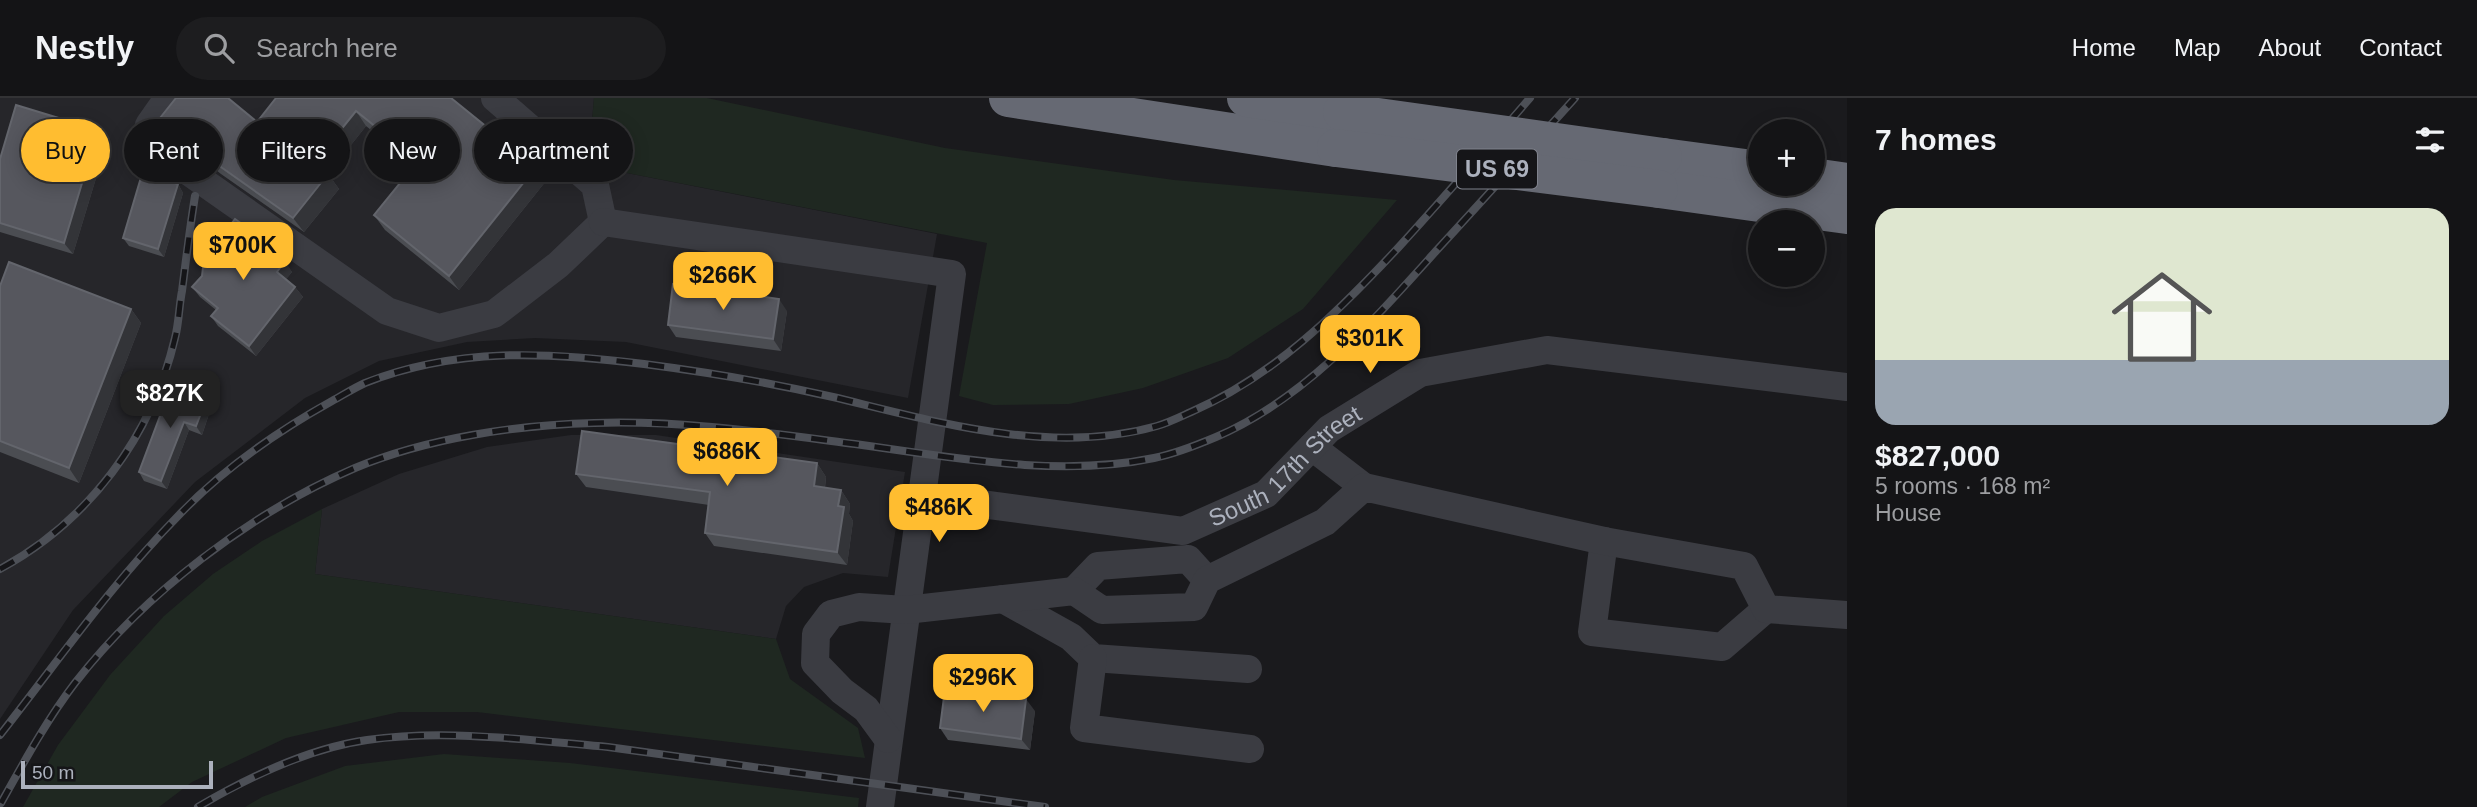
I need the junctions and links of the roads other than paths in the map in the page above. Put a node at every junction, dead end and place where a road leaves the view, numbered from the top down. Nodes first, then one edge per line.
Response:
1 (168, 98) edge
2 (495, 98) edge
3 (1008, 98) edge
4 (1246, 98) edge
5 (1339, 130) junction
6 (1748, 170) edge
7 (1661, 173) junction
8 (1825, 179) edge
9 (1847, 182) edge
10 (1847, 215) edge
11 (603, 222) junction
12 (1847, 387) edge
13 (1312, 447) junction
14 (1364, 487) junction
15 (921, 496) junction
16 (1604, 541) junction
17 (1207, 580) junction
18 (1074, 591) junction
19 (1003, 599) junction
20 (1766, 609) junction
21 (906, 610) junction
22 (1847, 615) edge
23 (1093, 658) junction
24 (1248, 669) dead end
25 (888, 739) junction
26 (1250, 748) dead end
27 (880, 807) edge

1 - 11 street
2 - 11 street
3 - 5 highway, US 69
4 - 5 highway, US 69
5 - 7 highway, US 69, bridge
6 - 7 highway, US 69
7 - 10 highway, US 69
8 - 9 highway
11 - 15 street
12 - 13 street, South 17th Street
13 - 14 street
13 - 15 street, South 17th Street
14 - 16 street
14 - 17 street
15 - 21 street
16 - 20 street
16 - 20 street
17 - 18 street
17 - 18 street
18 - 19 street
19 - 21 street
19 - 23 street
20 - 22 street
21 - 25 street
21 - 25 street
23 - 24 street
23 - 26 street
25 - 27 street

